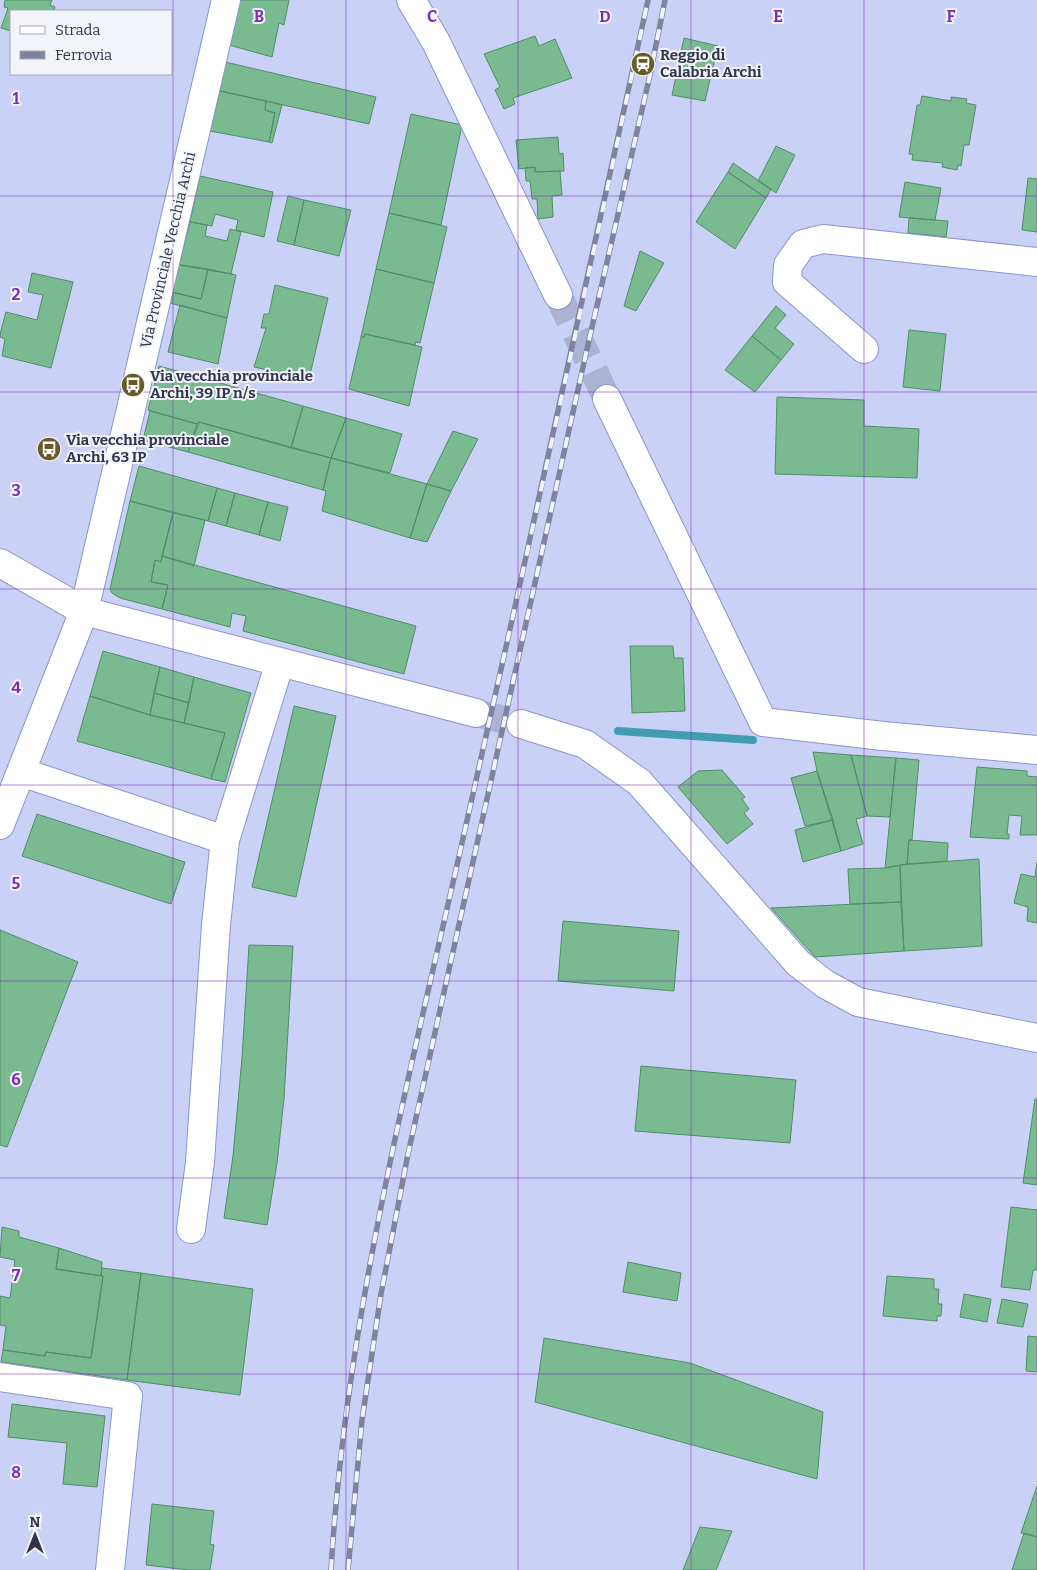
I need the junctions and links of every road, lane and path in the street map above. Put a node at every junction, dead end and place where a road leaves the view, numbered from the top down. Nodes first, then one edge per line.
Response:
1 (226, 0) edge
2 (411, 0) edge
3 (1037, 262) edge
4 (558, 295) tunnel mouth
5 (864, 349) dead end
6 (607, 399) tunnel mouth
7 (0, 563) edge
8 (84, 611) junction
9 (280, 662) junction
10 (476, 713) tunnel mouth
11 (521, 724) tunnel mouth
12 (1037, 750) edge
13 (21, 772) junction
14 (0, 825) edge
15 (225, 840) junction
16 (1037, 1038) edge
17 (191, 1230) dead end
18 (0, 1377) edge
19 (110, 1570) edge

1 - 8 street, Via Provinciale Vecchia Archi
2 - 4 street
3 - 5 street
6 - 12 street
7 - 8 street
8 - 9 street
8 - 13 street, Via Provinciale Vecchia Archi
9 - 10 street
9 - 15 street
11 - 16 street
13 - 14 street, Via Provinciale Vecchia Archi
13 - 15 street
15 - 17 street
18 - 19 street

